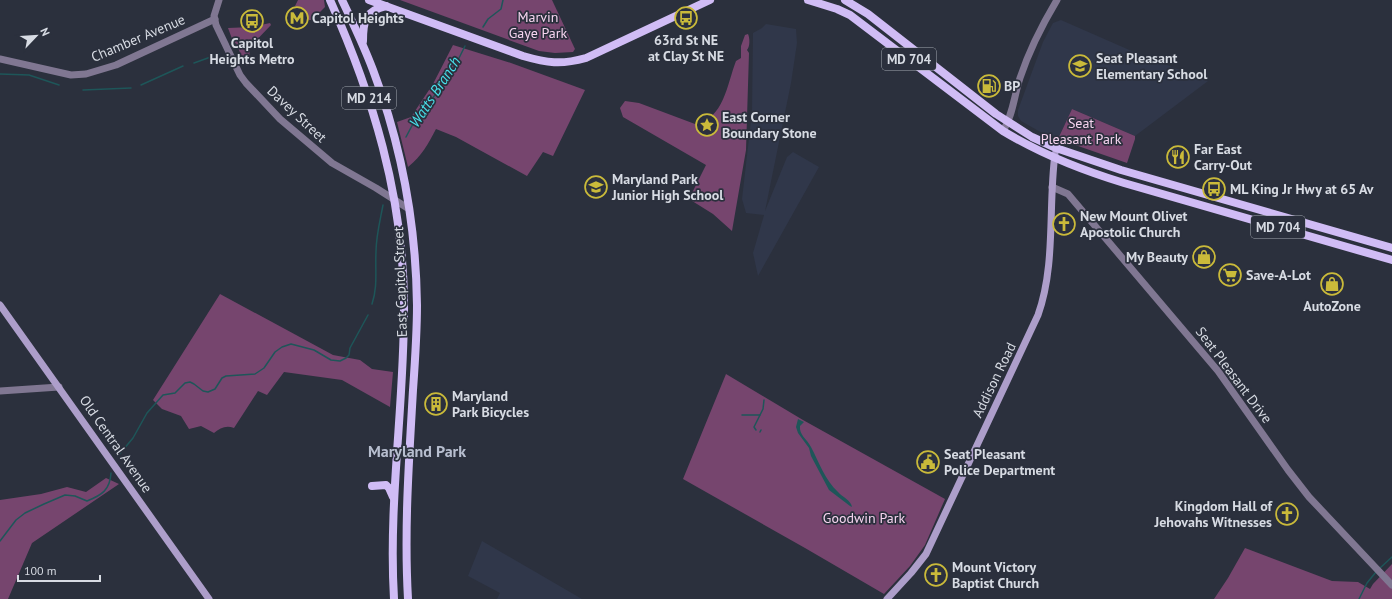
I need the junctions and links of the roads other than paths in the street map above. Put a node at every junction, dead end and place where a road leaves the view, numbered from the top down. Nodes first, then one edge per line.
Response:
1 (220, 0) edge
2 (330, 0) edge
3 (342, 0) edge
4 (369, 0) edge
5 (710, 0) edge
6 (717, 0) edge
7 (808, 0) edge
8 (845, 0) edge
9 (1057, 0) edge
10 (386, 6) junction
11 (698, 6) junction
12 (215, 19) junction
13 (363, 46) junction
14 (0, 59) edge
15 (1008, 122) junction
16 (1003, 131) junction
17 (1056, 148) junction
18 (1055, 158) junction
19 (1052, 187) junction
20 (394, 200) junction
21 (409, 209) junction
22 (1392, 248) edge
23 (1392, 260) edge
24 (0, 305) edge
25 (59, 387) junction
26 (0, 391) edge
27 (372, 486) dead end
28 (394, 499) junction
29 (1392, 585) edge
30 (210, 599) edge
31 (394, 599) edge
32 (408, 599) edge
33 (887, 599) edge

1 - 12 street
2 - 20 main road, East Capitol Street / MD 214
3 - 13 main road, East Capitol Street / MD 214
4 - 10 main road
5 - 11 main road
6 - 11 main road
7 - 16 main road, MD 704
8 - 15 main road, MD 704
9 - 15 street
10 - 11 main road
10 - 13 main road
12 - 14 street, Chamber Avenue
12 - 20 street, Davey Street
13 - 21 main road, East Capitol Street / MD 214
15 - 16 street
15 - 17 main road, MD 704
16 - 18 main road, MD 704
17 - 18 main road, Addison Road
17 - 22 main road, MD 704
18 - 19 main road, Addison Road
18 - 23 main road, MD 704
19 - 29 street, Seat Pleasant Drive
19 - 33 main road, Addison Road
20 - 21 street, Davey Street
20 - 28 main road, East Capitol Street / MD 214
21 - 32 main road, East Capitol Street / MD 214
24 - 25 main road, Old Central Avenue
25 - 26 street
25 - 30 main road, Old Central Avenue
27 - 28 main road
28 - 31 main road, East Capitol Street / MD 214

